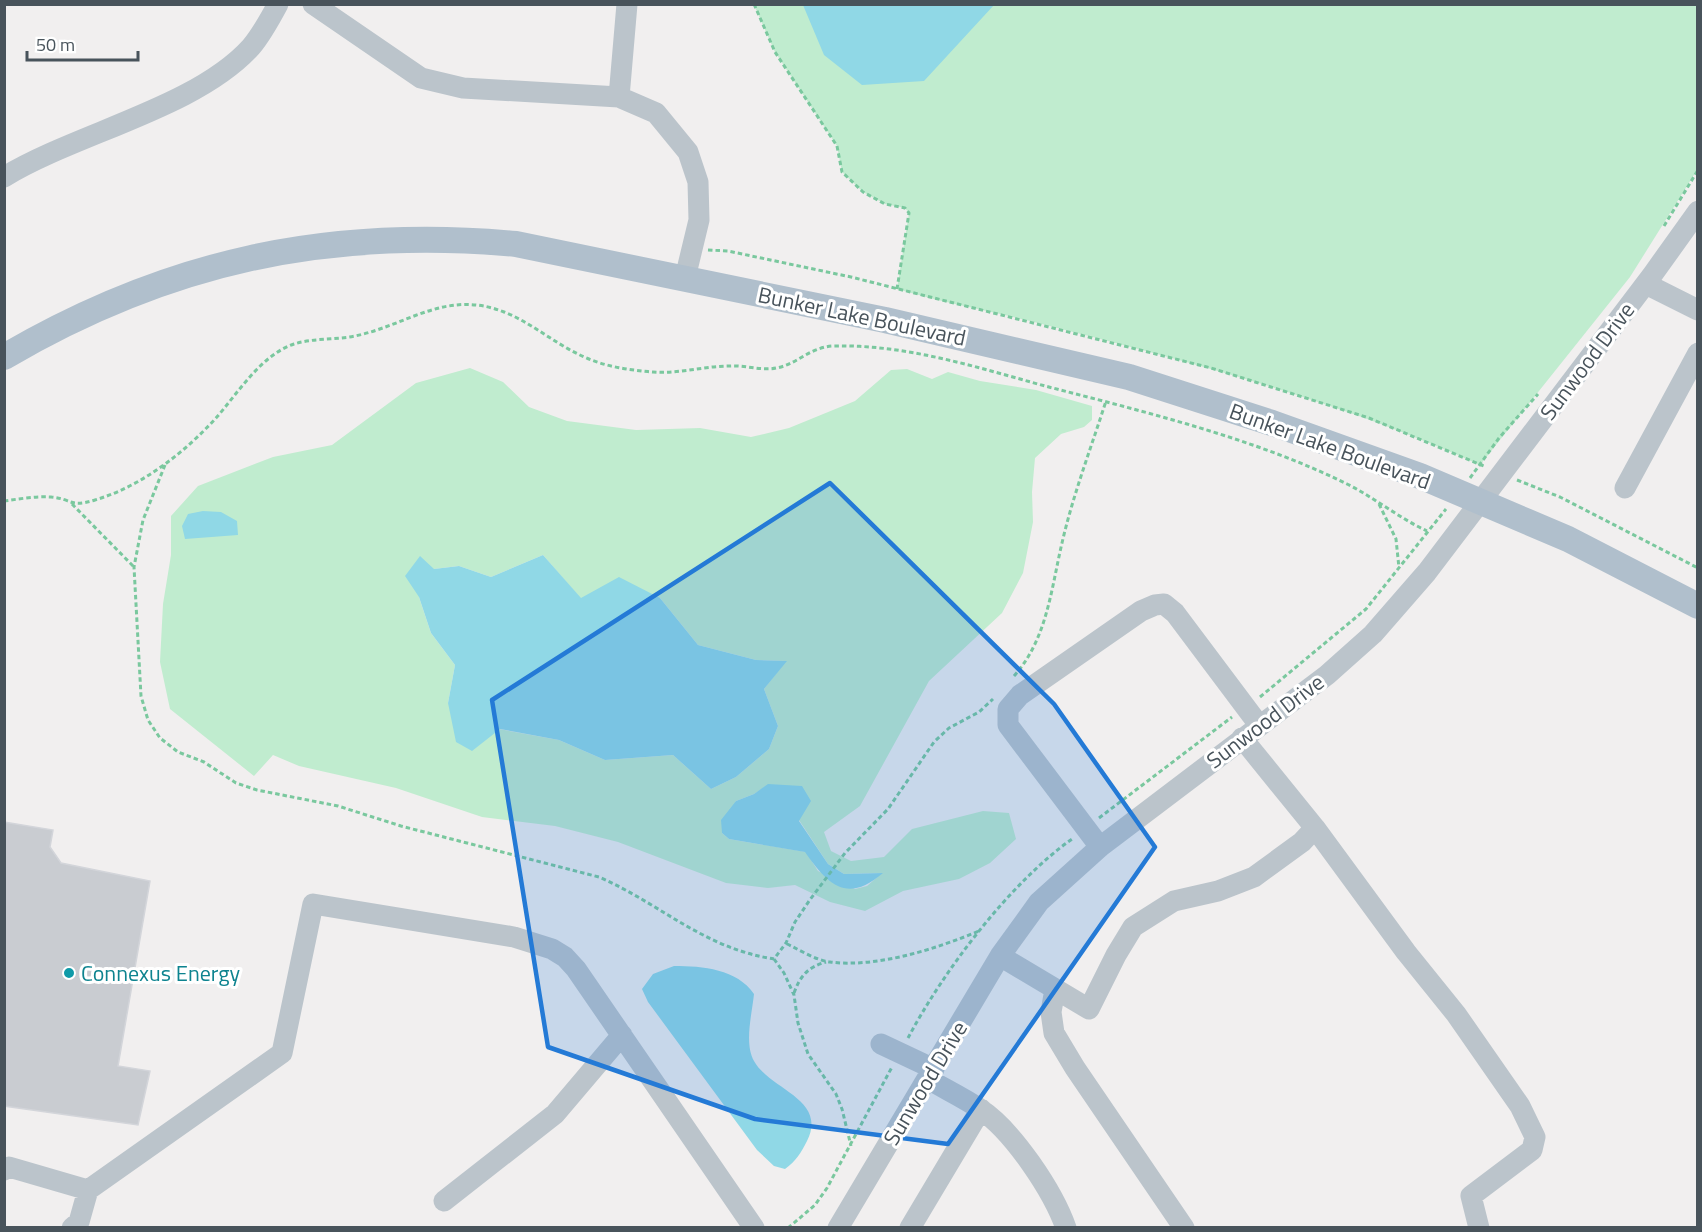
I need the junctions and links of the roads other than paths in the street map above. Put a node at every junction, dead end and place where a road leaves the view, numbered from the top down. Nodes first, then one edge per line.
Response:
1 (278, 4) edge
2 (314, 4) edge
3 (627, 4) edge
4 (619, 97) junction
5 (4, 177) edge
6 (1698, 211) edge
7 (685, 278) junction
8 (1646, 284) junction
9 (1698, 310) edge
10 (1698, 353) edge
11 (4, 357) edge
12 (1625, 488) dead end
13 (1479, 502) junction
14 (1698, 606) edge
15 (1251, 732) junction
16 (1315, 828) junction
17 (1100, 847) junction
18 (1000, 956) junction
19 (1055, 989) junction
20 (622, 1035) junction
21 (881, 1044) dead end
22 (931, 1074) junction
23 (981, 1109) junction
24 (4, 1170) edge
25 (88, 1190) junction
26 (444, 1201) dead end
27 (72, 1227) edge
28 (754, 1227) edge
29 (838, 1227) edge
30 (910, 1227) edge
31 (1066, 1227) edge
32 (1184, 1227) edge
33 (1479, 1227) edge

1 - 5 street
2 - 4 street
3 - 4 street
4 - 7 street
6 - 8 street, Sunwood Drive
7 - 11 main road, Bunker Lake Boulevard
7 - 13 main road, Bunker Lake Boulevard
8 - 9 street
8 - 13 street, Sunwood Drive
10 - 12 street
13 - 14 main road, Bunker Lake Boulevard
13 - 15 street, Sunwood Drive
15 - 16 street
15 - 17 street, Sunwood Drive
15 - 17 street
16 - 19 street
16 - 33 street
17 - 18 street, Sunwood Drive
18 - 19 street
18 - 22 street, Sunwood Drive
19 - 32 street
20 - 25 street
20 - 26 street
20 - 28 street
21 - 22 street
22 - 23 street
22 - 29 street, Sunwood Drive
23 - 30 street
23 - 31 street
24 - 25 street
25 - 27 street

